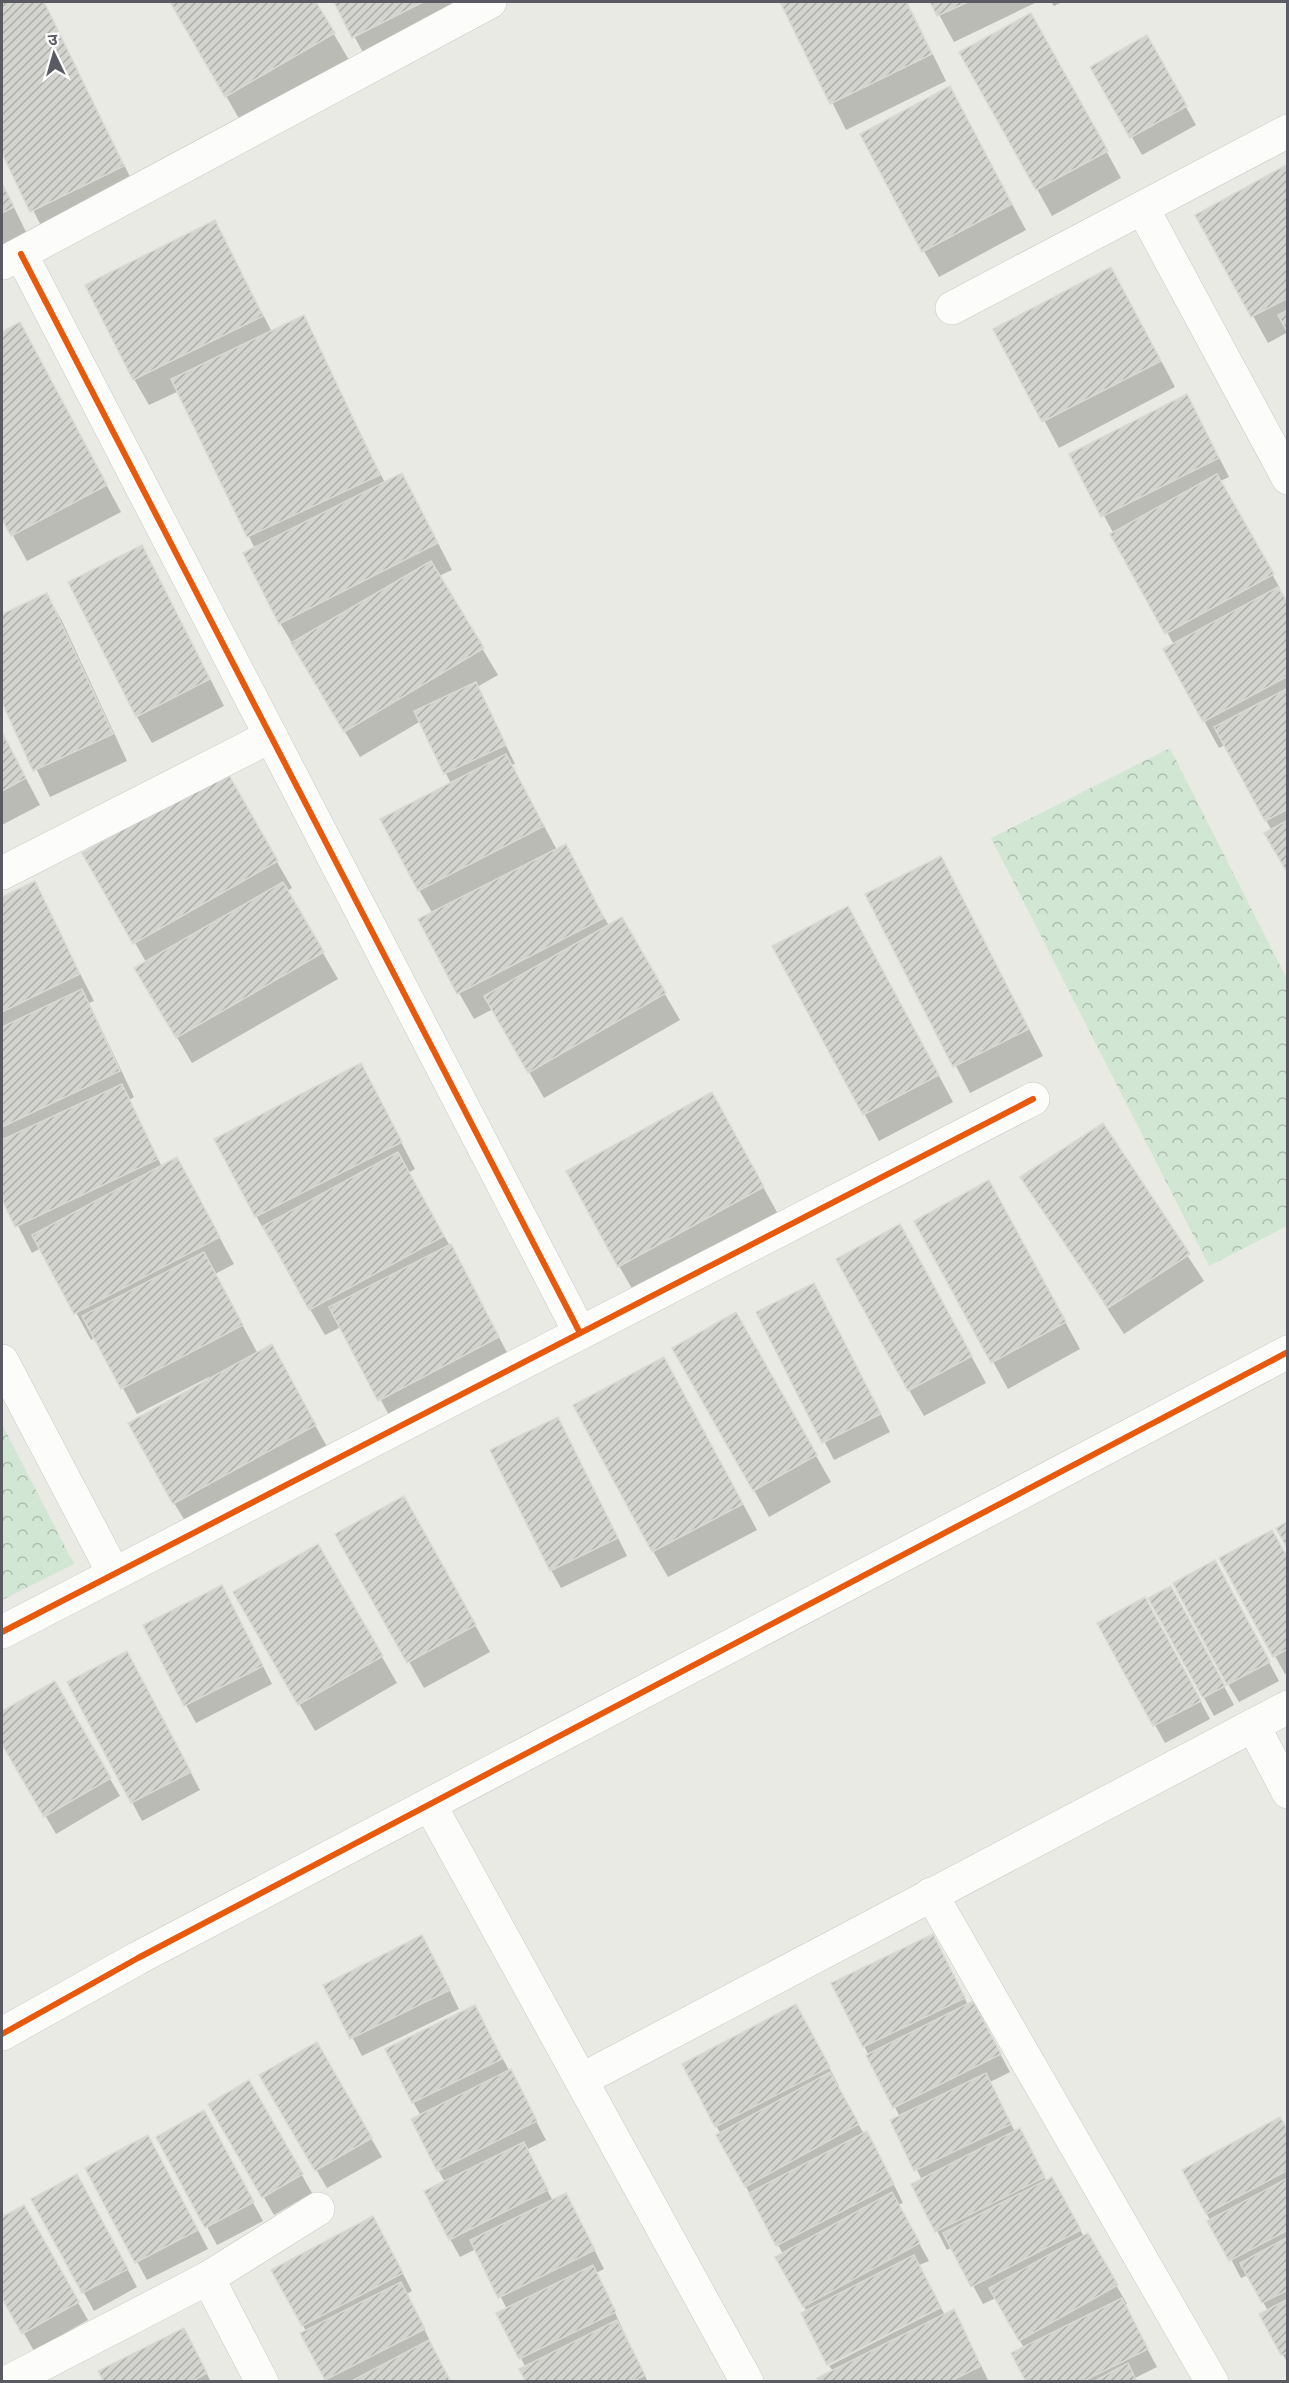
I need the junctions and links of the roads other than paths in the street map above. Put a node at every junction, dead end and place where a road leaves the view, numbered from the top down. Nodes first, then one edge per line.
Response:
1 (490, 2) edge
2 (1287, 131) edge
3 (1143, 209) junction
4 (11, 259) edge
5 (952, 308) dead end
6 (1287, 478) edge
7 (271, 736) junction
8 (2, 873) edge
9 (1033, 1099) dead end
10 (580, 1333) junction
11 (1287, 1352) edge
12 (2, 1360) edge
13 (114, 1574) junction
14 (2, 1632) edge
15 (1287, 1707) edge
16 (1253, 1725) junction
17 (1287, 1792) edge
18 (430, 1805) junction
19 (931, 1894) junction
20 (2, 2034) edge
21 (583, 2079) junction
22 (318, 2209) dead end
23 (208, 2278) junction
24 (8, 2382) edge
25 (262, 2382) edge
26 (747, 2382) edge
27 (1212, 2382) edge

1 - 4 street
2 - 3 street
3 - 5 street
3 - 6 street
4 - 7 street
7 - 8 street
7 - 10 street
9 - 10 street
10 - 13 street
11 - 18 street
12 - 13 street
13 - 14 street
15 - 16 street
16 - 17 street
16 - 19 street
18 - 20 street
18 - 21 street
19 - 21 street
19 - 27 street
21 - 26 street
22 - 23 street
23 - 24 street
23 - 25 street

